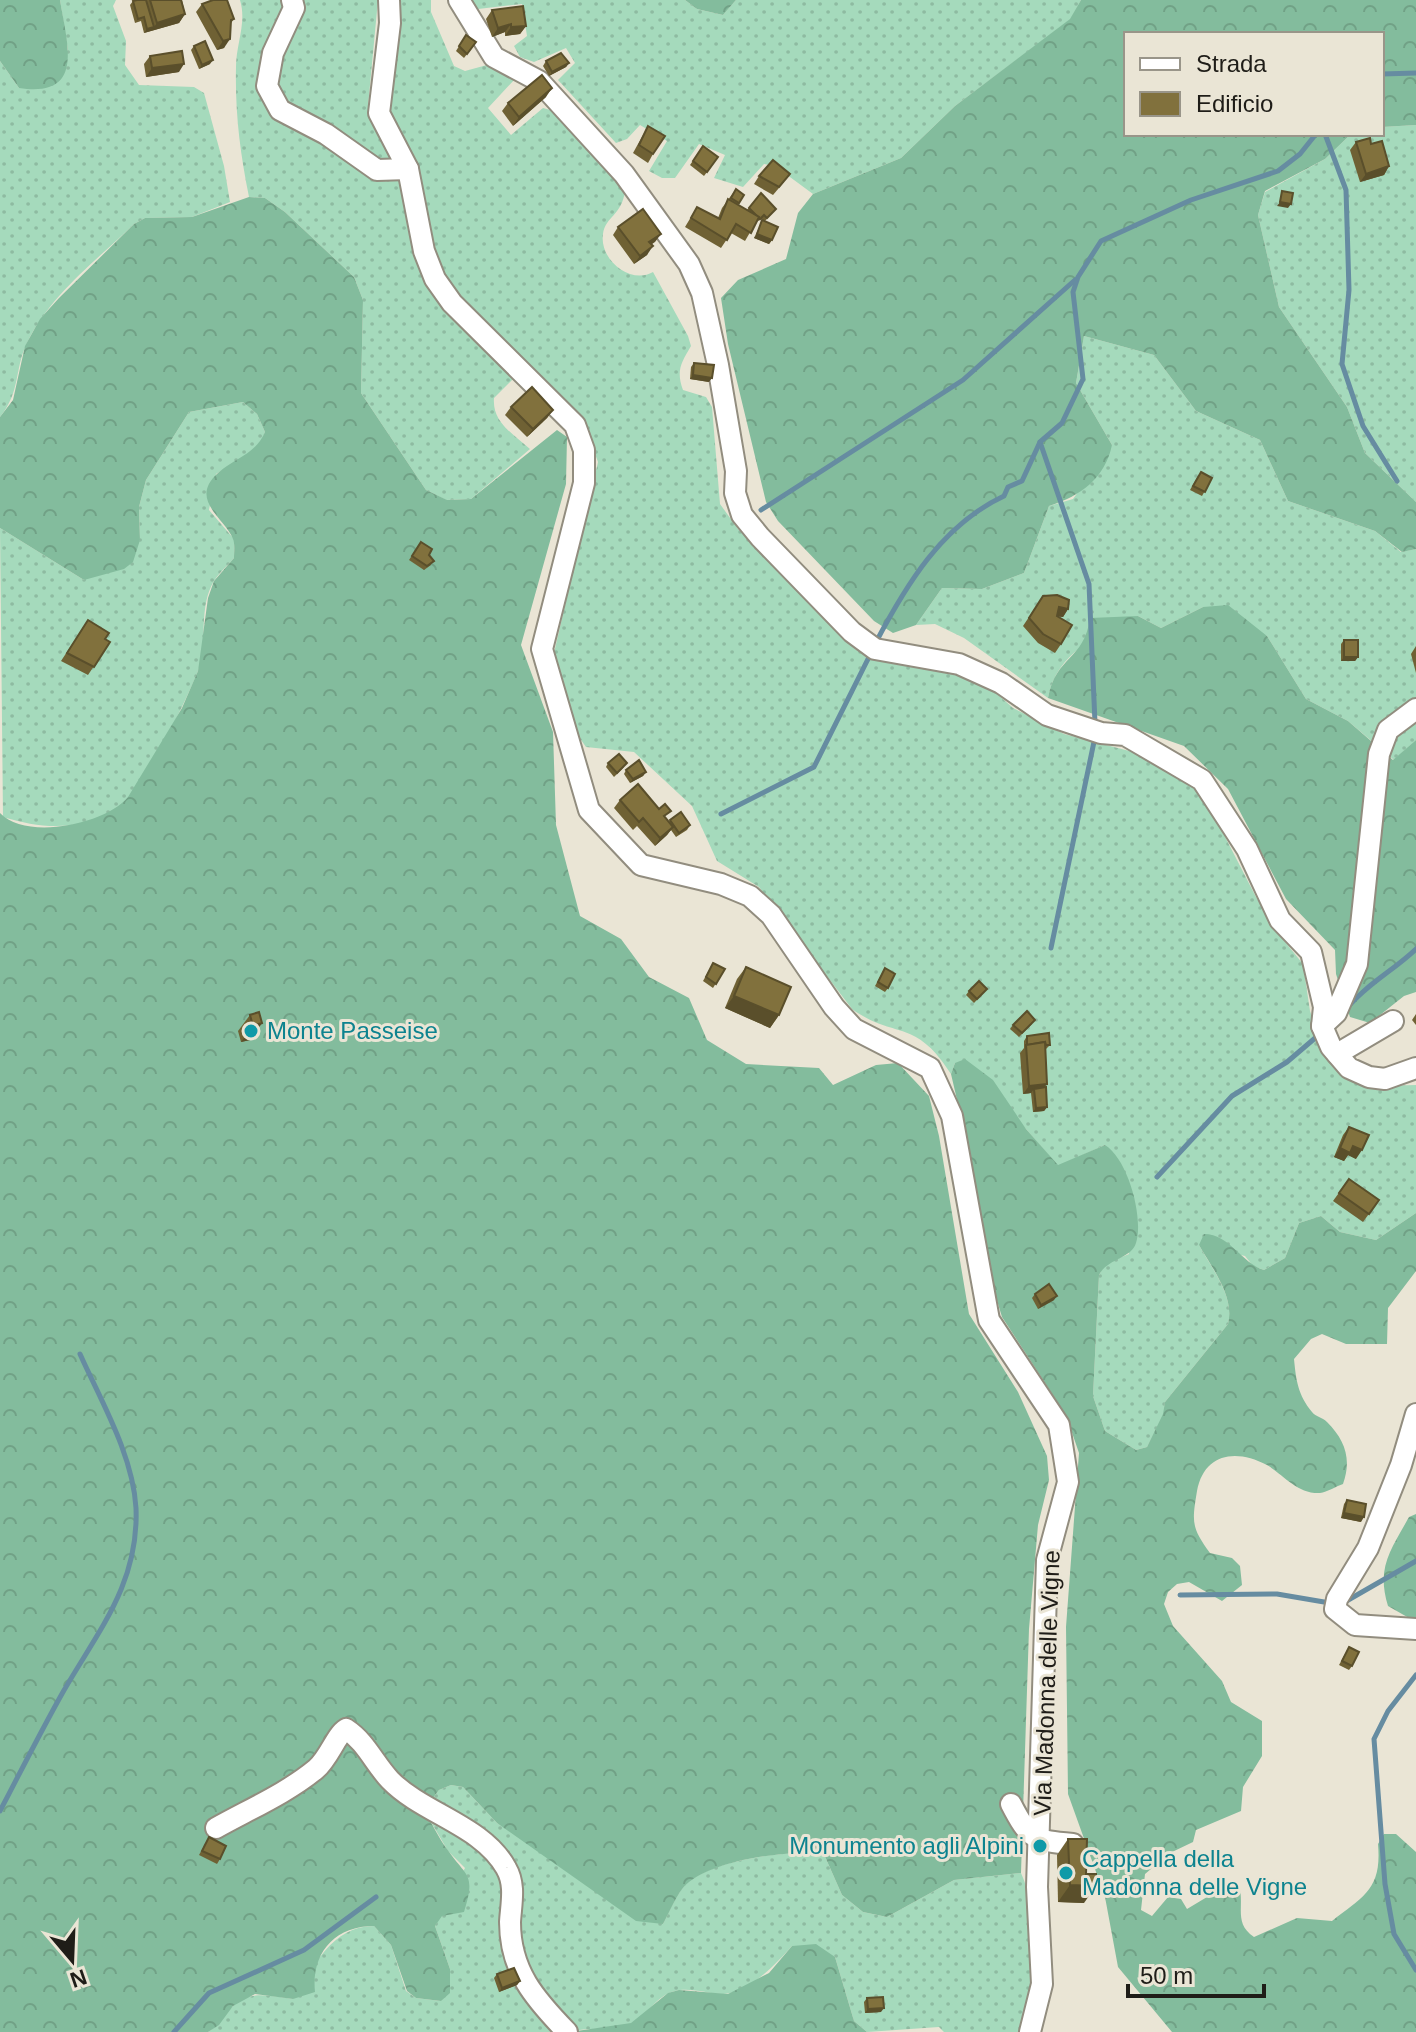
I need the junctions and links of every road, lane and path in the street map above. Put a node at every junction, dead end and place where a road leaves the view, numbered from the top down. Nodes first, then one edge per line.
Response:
1 (292, 0) edge
2 (389, 0) edge
3 (459, 0) edge
4 (408, 169) junction
5 (1416, 709) edge
6 (1393, 1021) dead end
7 (1322, 1026) junction
8 (1337, 1054) junction
9 (1416, 1068) edge
10 (1416, 1414) edge
11 (1416, 1629) edge
12 (1011, 1804) dead end
13 (216, 1828) dead end
14 (1041, 1842) junction
15 (1073, 1844) edge
16 (1033, 2030) edge
17 (567, 2032) edge

1 - 4 street
2 - 4 street, Via Madonna delle Vigne
3 - 7 street
4 - 14 street, Via Madonna delle Vigne
5 - 7 street
6 - 8 street
7 - 8 street
8 - 9 street
10 - 11 street
12 - 14 street
13 - 17 street
14 - 15 street
14 - 16 street, Via Madonna delle Vigne

